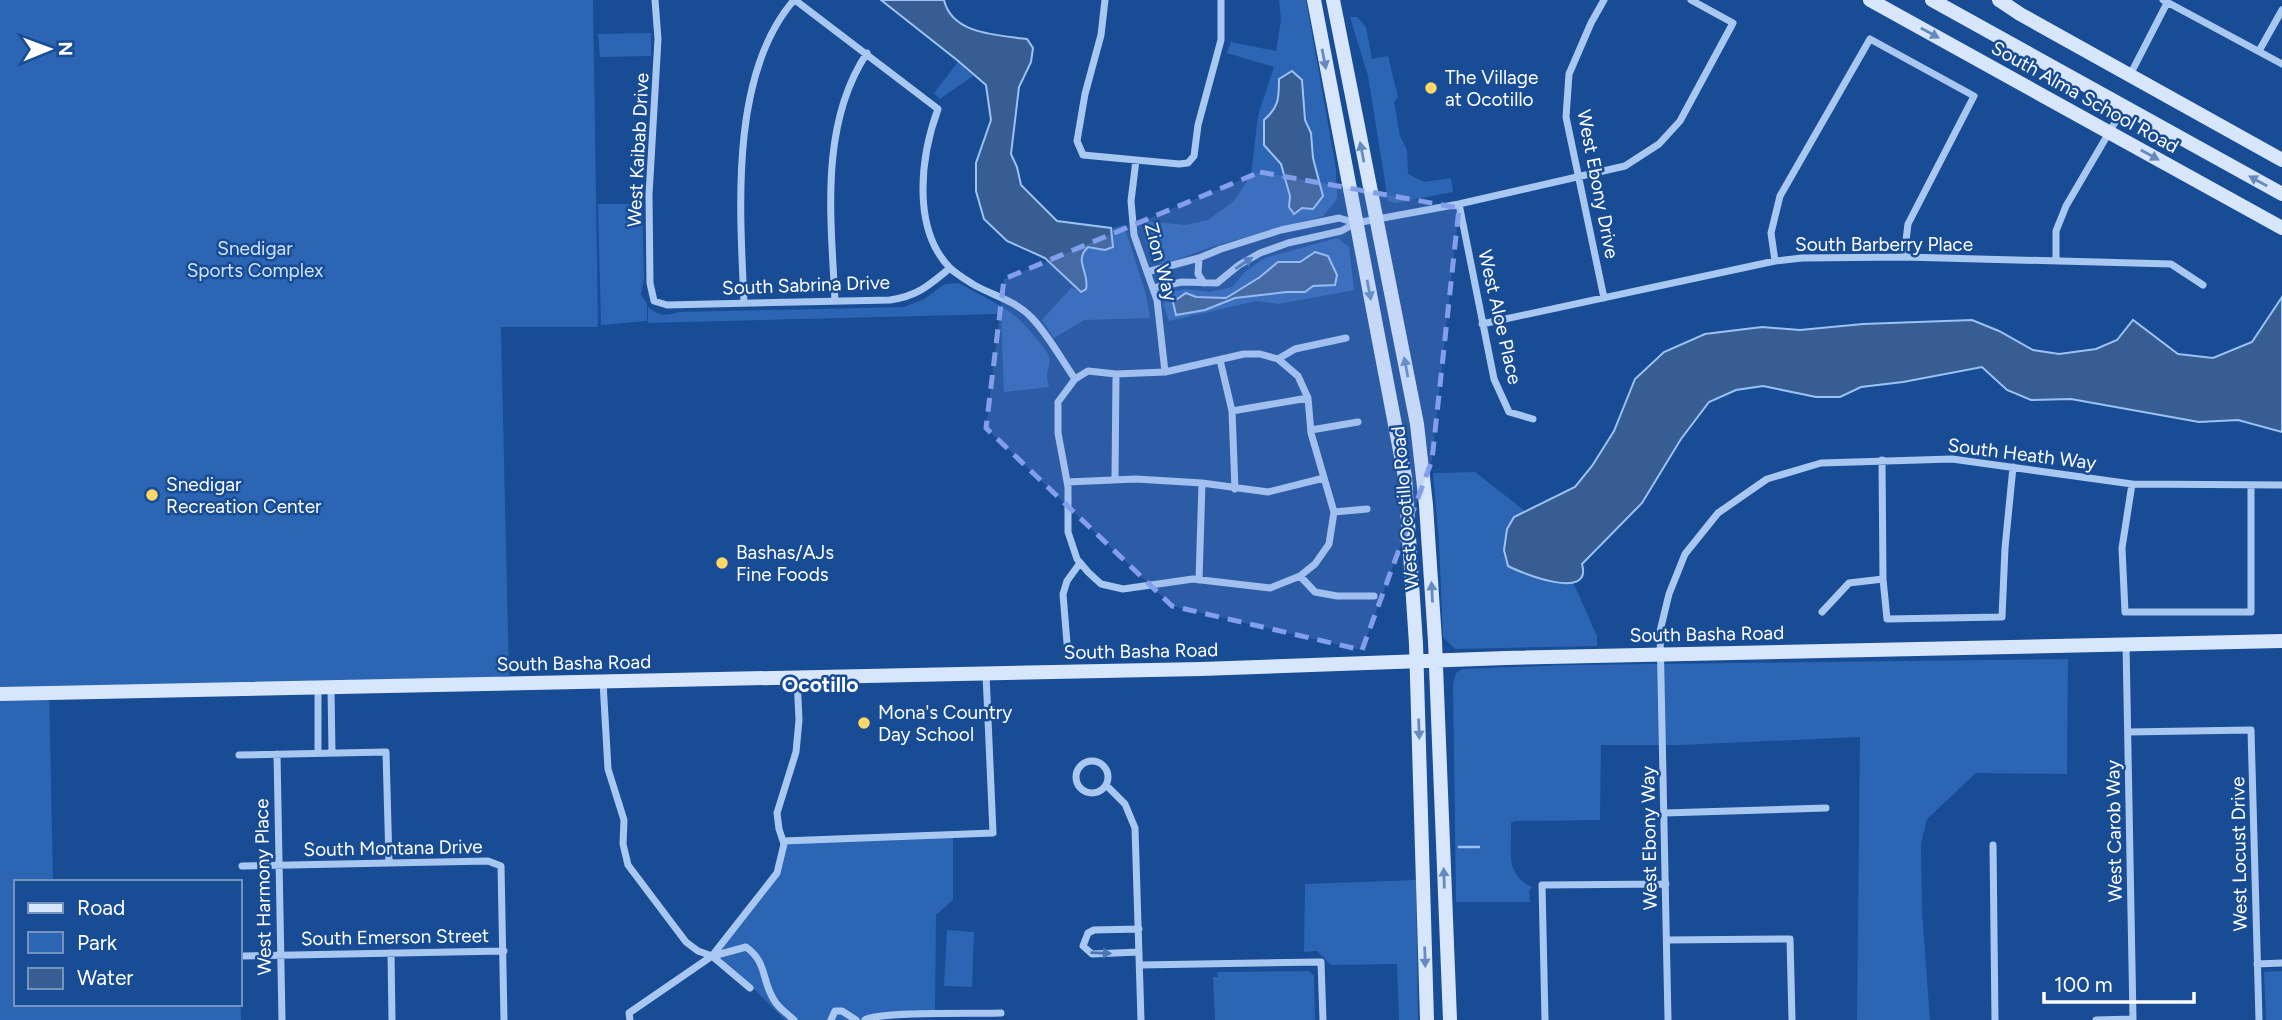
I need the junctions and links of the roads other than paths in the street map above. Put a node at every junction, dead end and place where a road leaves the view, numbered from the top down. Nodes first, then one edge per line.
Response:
1 (655, 0) edge
2 (794, 0) edge
3 (1105, 0) edge
4 (1221, 0) edge
5 (1314, 0) edge
6 (1604, 0) edge
7 (1691, 0) edge
8 (1870, 0) edge
9 (1932, 0) edge
10 (1998, 0) edge
11 (2165, 1) edge
12 (1330, 3) edge
13 (2282, 10) edge
14 (2259, 51) junction
15 (867, 53) junction
16 (2282, 64) edge
17 (2130, 76) junction
18 (2124, 107) junction
19 (2109, 133) junction
20 (1136, 160) junction
21 (2282, 160) edge
22 (1579, 177) junction
23 (2282, 194) edge
24 (1459, 204) junction
25 (1376, 219) junction
26 (1356, 223) junction
27 (2282, 228) edge
28 (1904, 257) junction
29 (1199, 258) junction
30 (2056, 260) junction
31 (1775, 261) junction
32 (950, 268) junction
33 (1147, 272) junction
34 (1205, 284) junction
35 (2203, 285) dead end
36 (1153, 288) junction
37 (1604, 298) junction
38 (654, 301) joint
39 (835, 301) junction
40 (744, 303) junction
41 (1482, 324) junction
42 (1346, 338) dead end
43 (1278, 359) junction
44 (1220, 360) junction
45 (1165, 372) junction
46 (1116, 374) junction
47 (1075, 379) junction
48 (1308, 398) junction
49 (1232, 411) junction
50 (1533, 419) dead end
51 (1358, 422) dead end
52 (1311, 430) junction
53 (1882, 460) junction
54 (2013, 467) junction
55 (1324, 478) junction
56 (1115, 479) junction
57 (1067, 482) junction
58 (1202, 483) junction
59 (2132, 484) junction
60 (2282, 485) edge
61 (2251, 486) junction
62 (1235, 489) junction
63 (1367, 509) dead end
64 (1334, 512) junction
65 (1080, 563) junction
66 (1300, 576) junction
67 (1883, 579) junction
68 (1199, 580) junction
69 (1374, 596) dead end
70 (1822, 612) dead end
71 (2282, 641) edge
72 (1066, 643) dead end
73 (2126, 644) junction
74 (1661, 654) junction
75 (1435, 660) junction
76 (1417, 661) junction
77 (986, 673) junction
78 (797, 678) junction
79 (603, 682) junction
80 (324, 687) junction
81 (0, 694) edge
82 (318, 729) junction
83 (332, 729) junction
84 (2128, 732) junction
85 (318, 753) junction
86 (332, 753) junction
87 (276, 754) junction
88 (239, 755) dead end
89 (1106, 785) junction
90 (1826, 808) dead end
91 (1664, 813) junction
92 (783, 841) junction
93 (1993, 845) dead end
94 (389, 862) junction
95 (279, 865) junction
96 (242, 866) dead end
97 (1666, 884) junction
98 (1139, 929) junction
99 (1667, 940) junction
100 (504, 951) junction
101 (391, 953) junction
102 (1139, 953) junction
103 (281, 955) junction
104 (244, 956) dead end
105 (712, 956) junction
106 (2282, 963) edge
107 (2257, 964) junction
108 (1140, 965) junction
109 (750, 988) dead end
110 (1001, 1013) dead end
111 (2133, 1019) edge
112 (282, 1020) edge
113 (392, 1020) edge
114 (504, 1020) edge
115 (630, 1020) edge
116 (794, 1020) edge
117 (831, 1020) edge
118 (856, 1020) edge
119 (865, 1020) edge
120 (1141, 1020) edge
121 (1323, 1020) edge
122 (1427, 1020) edge
123 (1450, 1020) edge
124 (1545, 1020) edge
125 (1668, 1020) edge
126 (1792, 1020) edge
127 (1995, 1020) edge
128 (2096, 1020) edge
129 (2259, 1020) edge

1 - 38 street, West Kaibab Drive
2 - 15 street
2 - 40 street
3 - 20 street
4 - 20 street
5 -> 26 main road, West Ocotillo Road
6 - 22 street, West Ebony Drive
7 - 22 street
8 -> 19 main road, South Alma School Road
9 - 18 main road, South Alma School Road
10 - 17 main road
11 - 14 street
11 - 17 street
25 -> 12 main road, West Ocotillo Road
13 - 14 street
14 - 16 street
15 - 32 street
15 - 39 street
17 - 21 main road
18 - 19 street
23 -> 18 main road, South Alma School Road
19 -> 27 main road, South Alma School Road
19 - 30 street
20 - 33 street, Zion Way
22 - 24 street
22 - 37 street, West Ebony Drive
24 - 25 street
24 - 41 street, West Aloe Place
25 - 26 street
75 -> 25 main road, West Ocotillo Road
26 - 29 street
34 -> 26 street
26 -> 76 main road, West Ocotillo Road
28 - 30 street, South Barberry Place
28 - 31 street, South Barberry Place
28 - 31 street
29 - 33 street
29 - 34 street
30 - 35 street, South Barberry Place
31 - 37 street, South Barberry Place
32 - 39 street, South Sabrina Drive
32 - 47 street
33 - 36 street, Zion Way
34 - 36 street
36 - 45 street, Zion Way
37 - 41 street, South Barberry Place
38 - 40 street, South Sabrina Drive
39 - 40 street, South Sabrina Drive
41 - 50 street, West Aloe Place
42 - 43 street
43 - 44 street
43 - 48 street
44 - 45 street
44 - 49 street
45 - 46 street
46 - 47 street
46 - 56 street
47 - 57 street
48 - 49 street
48 - 52 street
49 - 62 street
51 - 52 street
52 - 55 street
53 - 54 street, South Heath Way
53 - 67 street
53 - 74 street, South Heath Way
54 - 59 street, South Heath Way
54 - 67 street
55 - 62 street
55 - 64 street
56 - 57 street
56 - 58 street
57 - 65 street
58 - 62 street
58 - 68 street
59 - 61 street, South Heath Way
59 - 61 street
60 - 61 street, South Heath Way
63 - 64 street
64 - 66 street
65 - 68 street
65 - 72 street
66 - 68 street
66 - 69 street
67 - 70 street
71 - 73 main road, South Basha Road
73 - 74 main road, South Basha Road
73 - 84 street, West Carob Way
74 - 75 main road, South Basha Road
74 - 91 street, West Ebony Way
75 - 76 main road, South Basha Road
123 -> 75 main road, West Ocotillo Road
76 - 77 main road, South Basha Road
76 -> 122 main road, West Ocotillo Road
77 - 78 main road, South Basha Road
77 - 92 street
78 - 79 main road, South Basha Road
78 - 92 street
79 - 80 main road, South Basha Road
79 - 105 street
80 - 81 main road, South Basha Road
80 - 82 street
80 - 83 street
82 - 83 street
82 - 85 street
83 - 86 street
84 - 107 street, West Locust Drive
84 - 111 street, West Carob Way
85 - 86 street
85 - 87 street
86 - 94 street
87 - 88 street
87 - 95 street, West Harmony Place
89 - 89 street
89 - 98 street
90 - 91 street
91 - 97 street, West Ebony Way
92 - 105 street
93 - 127 street
94 - 95 street, South Montana Drive
94 - 100 street, South Montana Drive
95 - 96 street, South Montana Drive
95 - 103 street, West Harmony Place
97 - 99 street, West Ebony Way
97 - 124 street
98 - 102 street
98 -> 102 street
99 - 125 street, West Ebony Way
99 - 126 street
100 - 101 street, South Emerson Street
100 - 114 street
101 - 103 street, South Emerson Street
101 - 113 street
102 - 108 street
103 - 104 street, South Emerson Street
103 - 112 street, West Harmony Place
105 - 109 street
105 - 115 street
105 - 116 street
106 - 107 street
107 - 129 street, West Locust Drive
108 - 120 street
108 - 121 street
110 - 119 street
111 - 128 street
117 - 118 street

